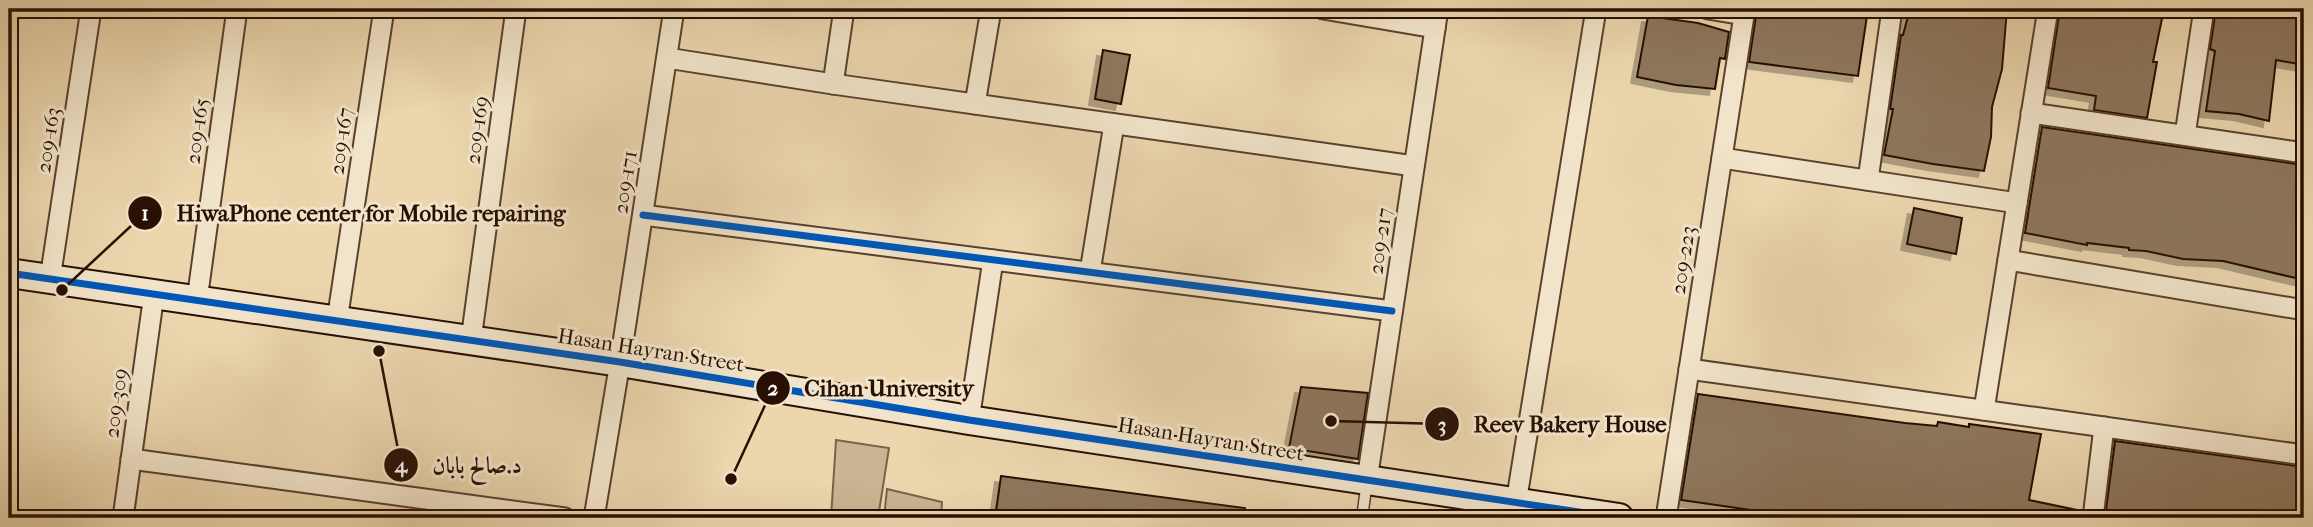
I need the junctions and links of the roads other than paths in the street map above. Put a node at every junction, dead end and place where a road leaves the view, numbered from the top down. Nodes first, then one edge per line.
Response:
1 (91, 9) edge
2 (237, 9) edge
3 (384, 9) edge
4 (516, 9) edge
5 (674, 9) edge
6 (844, 9) edge
7 (991, 9) edge
8 (1323, 9) edge
9 (1596, 9) edge
10 (1708, 9) edge
11 (1892, 9) edge
12 (2048, 9) edge
13 (2204, 9) edge
14 (1744, 12) edge
15 (1436, 18) edge
16 (667, 58) junction
17 (833, 84) junction
18 (975, 104) junction
19 (2031, 113) junction
20 (1114, 124) junction
21 (2185, 135) junction
22 (2304, 153) edge
23 (1722, 158) junction
24 (1414, 166) junction
25 (1868, 180) junction
26 (2017, 203) junction
27 (643, 215) junction
28 (993, 260) junction
29 (2008, 260) junction
30 (1090, 272) junction
31 (9, 273) edge
32 (9, 278) edge
33 (50, 279) junction
34 (154, 294) junction
35 (197, 300) junction
36 (1392, 310) junction
37 (2304, 310) edge
38 (337, 321) junction
39 (471, 341) junction
40 (620, 362) junction
41 (1689, 369) junction
42 (1984, 410) junction
43 (969, 420) junction
44 (2104, 427) junction
45 (2304, 455) edge
46 (131, 459) junction
47 (1367, 480) junction
48 (1516, 503) junction
49 (123, 518) edge
50 (565, 518) edge
51 (594, 518) edge
52 (1362, 518) edge
53 (1619, 518) edge
54 (1667, 518) edge
55 (2093, 518) edge

1 - 33 street, 209-163
2 - 35 street, 209-165
3 - 38 street, 209-167
4 - 39 street, 209-169
5 - 16 street, 209-171
6 - 17 street
7 - 18 street
8 - 15 street
9 - 48 street
10 - 14 street
11 - 25 street
12 - 19 street
13 - 21 street
14 - 23 street, 209-223
15 - 24 street, 209-217
16 - 17 street
16 - 27 street, 209-171
17 - 18 street
18 - 20 street
19 - 21 street
19 - 26 street
20 - 24 street
20 - 30 street
21 - 22 street
23 - 25 street
23 - 41 street, 209-223
24 - 36 street, 209-217
25 - 26 street
26 - 29 street
27 - 28 street
27 - 40 street, 209-171
28 - 30 street
28 - 43 street
29 - 37 street
29 - 42 street
30 - 36 street
31 - 32 street
31 - 33 street, Hasan Hayran Street
33 - 34 street, Hasan Hayran Street
34 - 35 street, Hasan Hayran Street
34 - 46 street, 209-309
35 - 38 street, Hasan Hayran Street
36 - 47 street, 209-217
38 - 39 street, Hasan Hayran Street
39 - 40 street, Hasan Hayran Street
40 - 43 street, Hasan Hayran Street
40 - 51 street, 209-171
41 - 42 street
41 - 54 street, 209-223
42 - 44 street
43 - 47 street, Hasan Hayran Street
44 - 45 street
44 - 55 street
46 - 49 street, 209-309
46 - 50 street
47 - 48 street, Hasan Hayran Street
47 - 52 lane
48 - 53 street, Hasan Hayran Street

